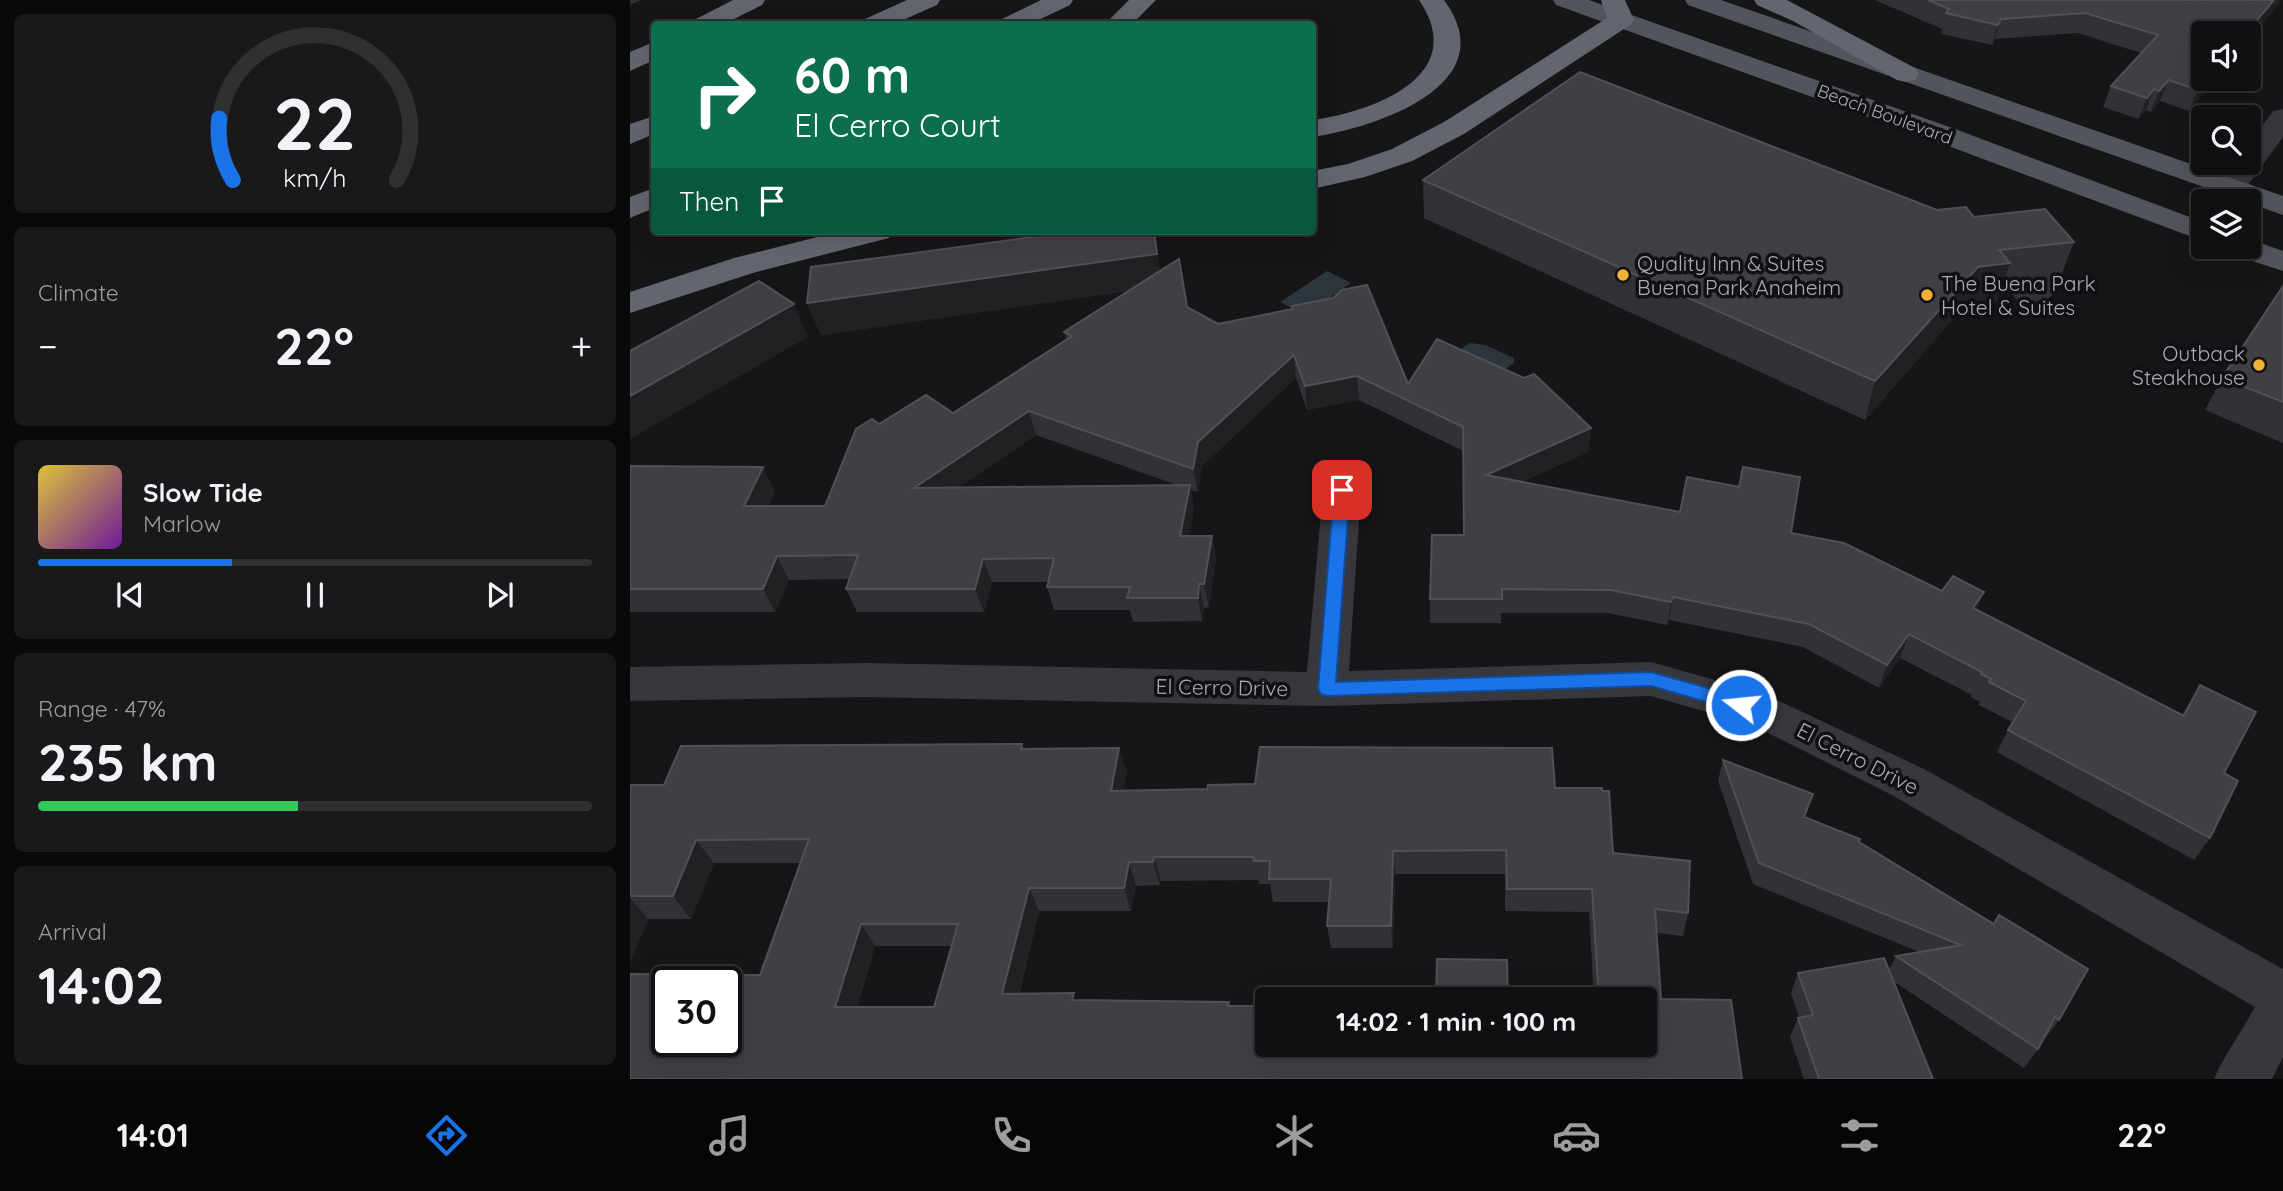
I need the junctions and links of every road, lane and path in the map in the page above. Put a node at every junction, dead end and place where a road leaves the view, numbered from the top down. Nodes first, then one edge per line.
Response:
1 (754, 0) edge
2 (928, 0) edge
3 (1061, 0) edge
4 (1144, 0) edge
5 (1431, 0) edge
6 (1564, 0) edge
7 (1698, 0) edge
8 (1766, 0) edge
9 (1617, 10) edge
10 (711, 21) edge
11 (881, 21) edge
12 (1017, 21) edge
13 (1120, 21) edge
14 (651, 52) edge
15 (630, 63) edge
16 (1906, 74) junction
17 (2283, 117) edge
18 (651, 125) edge
19 (1316, 129) edge
20 (630, 135) edge
21 (1316, 179) edge
22 (2213, 189) edge
23 (2230, 189) edge
24 (651, 198) edge
25 (2261, 201) edge
26 (2283, 206) edge
27 (630, 209) edge
28 (2191, 225) edge
29 (862, 235) edge
30 (2261, 254) edge
31 (2283, 262) edge
32 (630, 303) edge
33 (1342, 490) dead end
34 (630, 684) edge
35 (1327, 689) junction
36 (2283, 996) edge
37 (2283, 1004) edge
38 (2239, 1079) edge

1 - 10 highway
2 - 11 highway
3 - 12 highway
4 - 13 highway
5 - 19 highway
6 - 9 main road, Beach Boulevard
7 - 16 main road
8 - 16 highway
9 - 21 highway
9 - 28 main road, Beach Boulevard
14 - 15 highway
16 - 22 main road
17 - 23 street
18 - 20 highway
24 - 27 highway
25 - 26 main road
29 - 32 highway
30 - 31 main road
33 - 35 street
34 - 35 street, El Cerro Drive
35 - 36 street, El Cerro Drive
37 - 38 street

